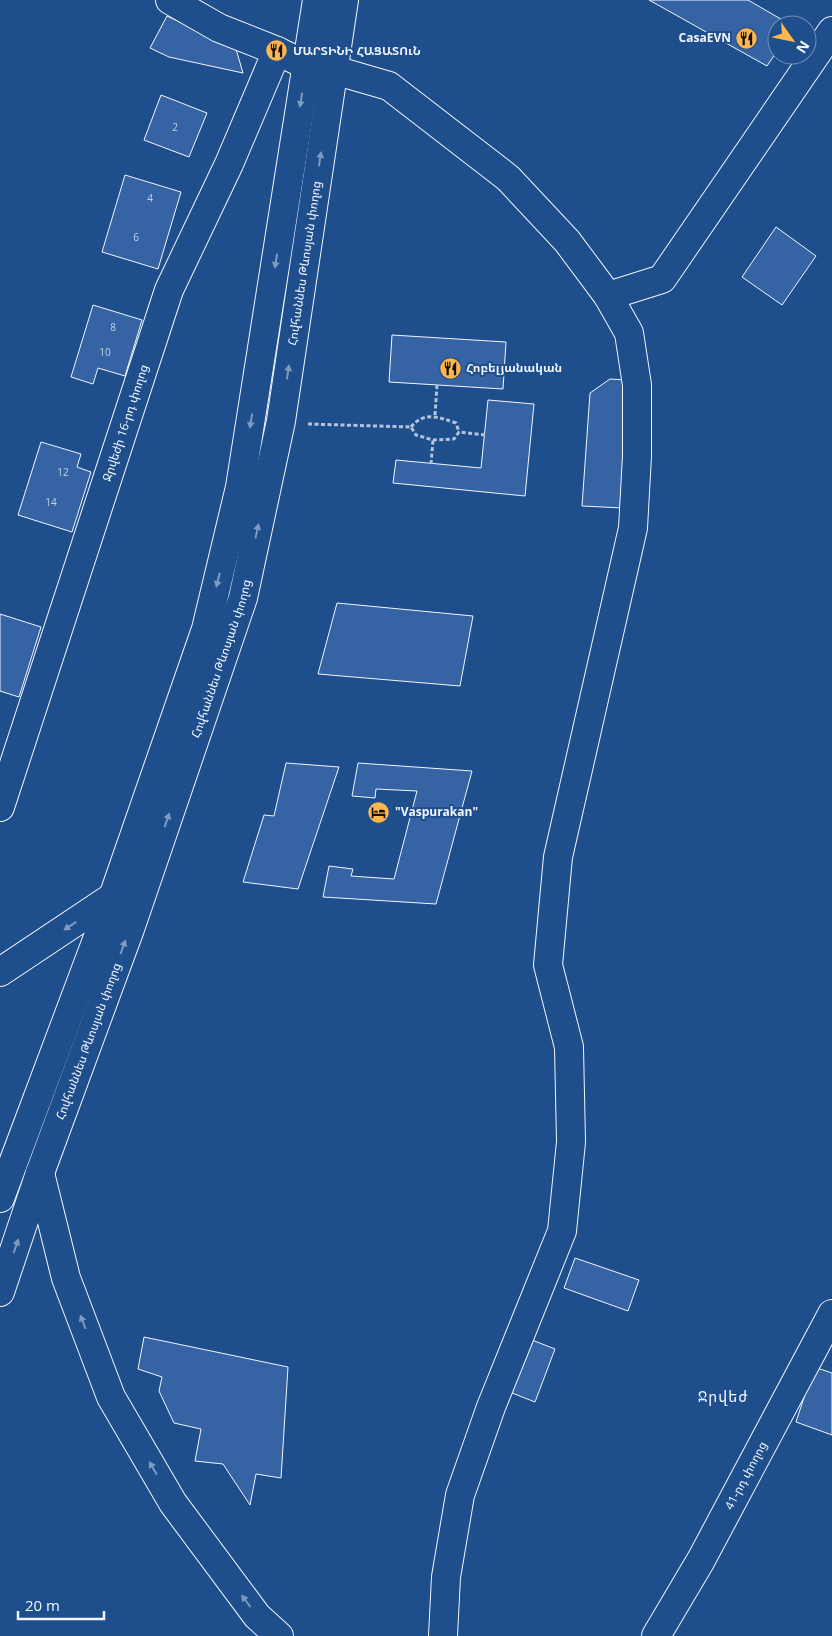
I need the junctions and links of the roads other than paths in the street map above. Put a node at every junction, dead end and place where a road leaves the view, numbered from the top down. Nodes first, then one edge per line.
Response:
1 (170, 0) edge
2 (317, 0) edge
3 (344, 0) edge
4 (832, 31) edge
5 (277, 51) junction
6 (306, 65) junction
7 (334, 70) junction
8 (608, 296) junction
9 (0, 807) edge
10 (151, 866) junction
11 (113, 897) junction
12 (0, 972) edge
13 (40, 1173) junction
14 (0, 1198) edge
15 (0, 1292) edge
16 (832, 1314) edge
17 (280, 1636) edge
18 (443, 1636) edge
19 (656, 1636) edge

1 - 5 main road
2 - 6 main road, Հովհաննես Թևոսյան փողոց
3 - 7 main road, Հովհաննես Թևոսյան փողոց
4 - 8 main road
5 - 6 main road
5 - 9 main road, Ջրվեժի 16-րդ փողոց
6 - 7 main road
6 -> 11 main road, Հովհաննես Թևոսյան փողոց
7 - 8 main road
10 -> 7 main road, Հովհաննես Թևոսյան փողոց
8 - 18 main road
10 - 11 main road
13 -> 10 main road, Հովհաննես Թևոսյան փողոց
11 -> 12 main road
11 - 14 main road, Հովհաննես Թևոսյան փողոց
15 -> 13 main road, Հովհաննես Թևոսյան փողոց
17 -> 13 main road
16 - 19 main road, 41-րդ փողոց

